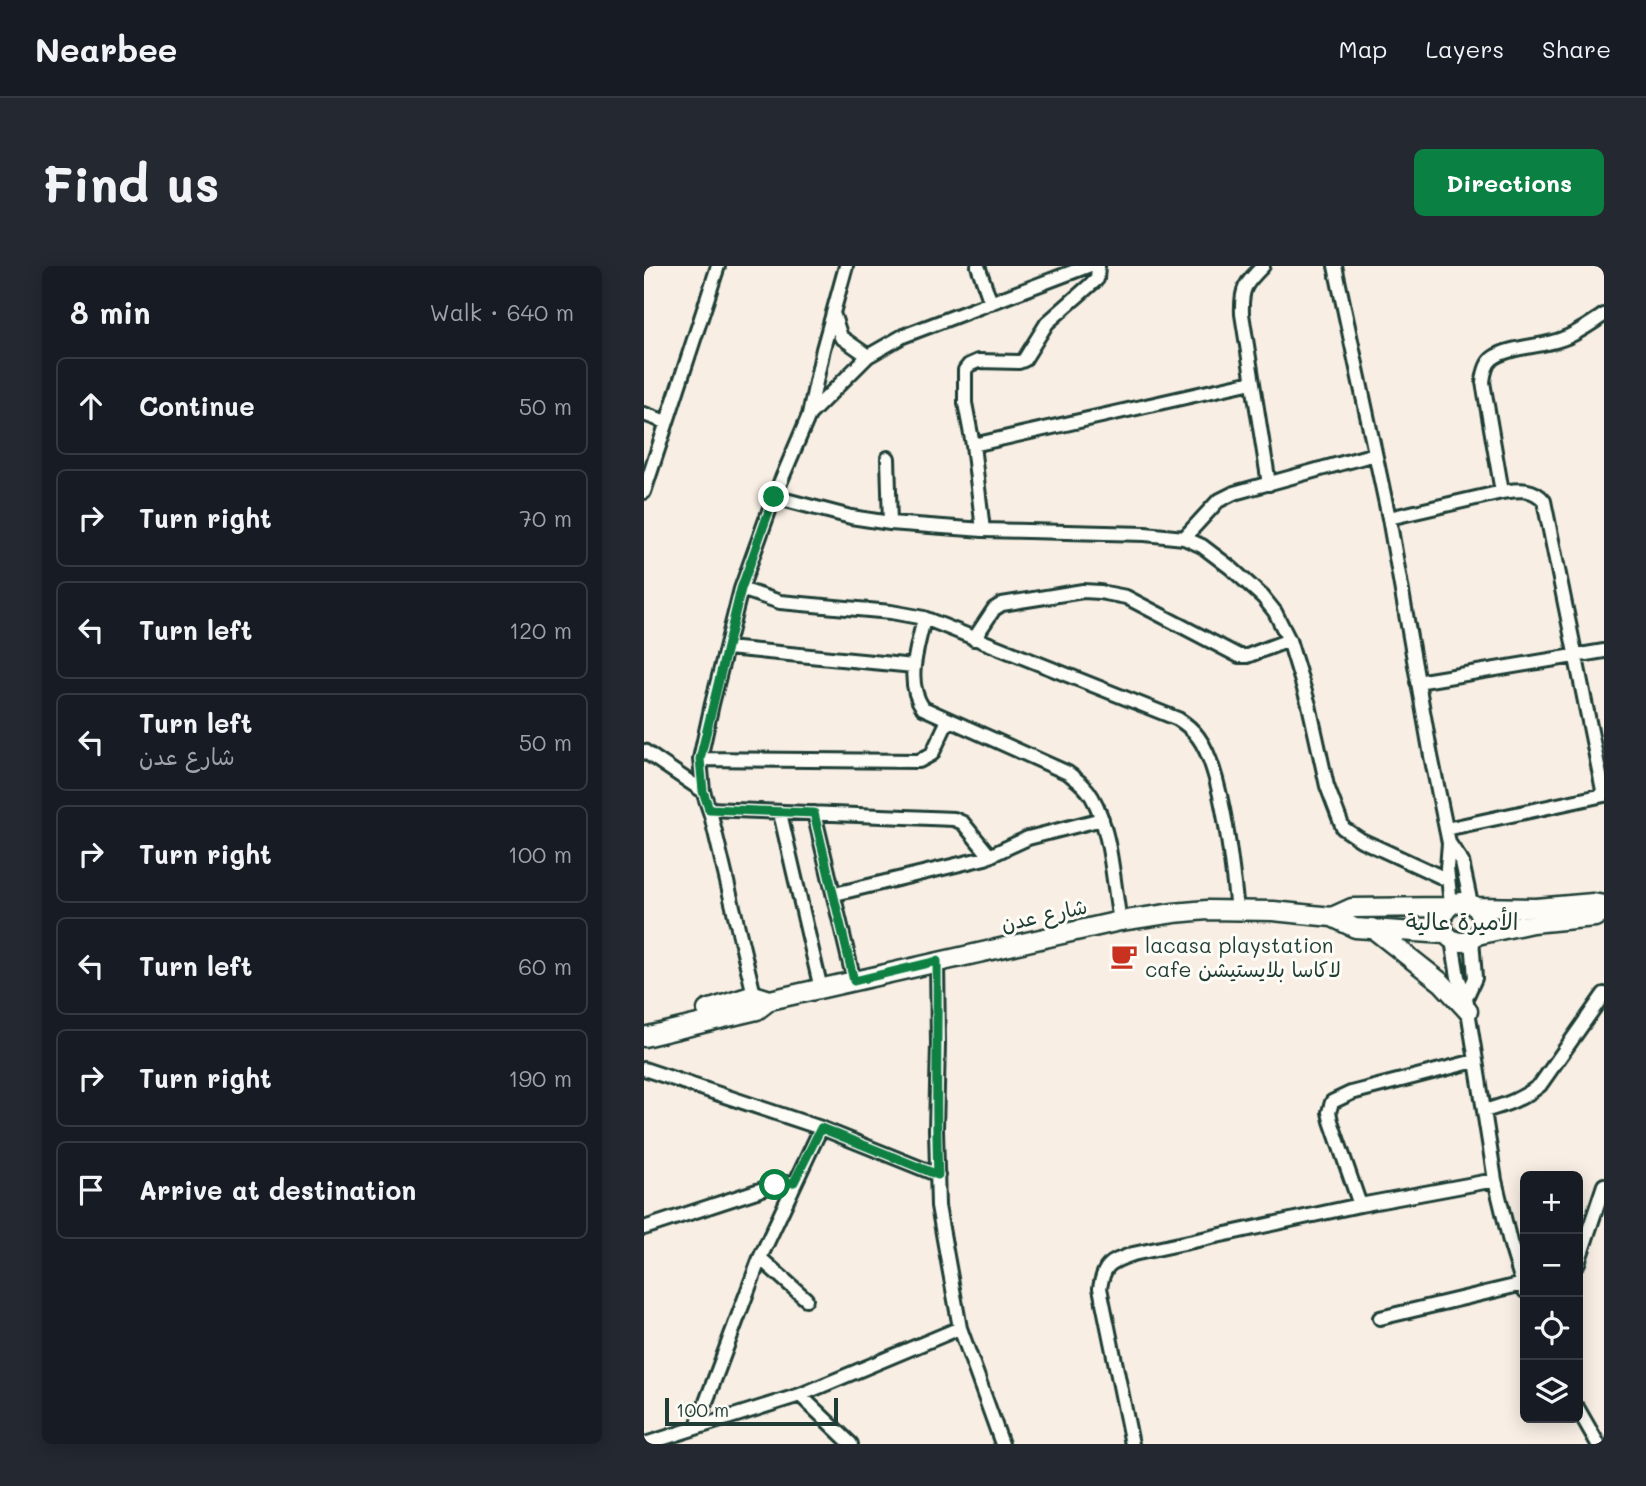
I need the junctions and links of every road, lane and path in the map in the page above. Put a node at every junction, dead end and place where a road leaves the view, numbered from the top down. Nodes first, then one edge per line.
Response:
1 (718, 266) edge
2 (846, 266) edge
3 (978, 266) edge
4 (1088, 266) edge
5 (1098, 266) edge
6 (1263, 266) edge
7 (1335, 266) edge
8 (991, 303) junction
9 (1604, 315) edge
10 (834, 316) junction
11 (868, 356) junction
12 (1252, 382) junction
13 (644, 415) edge
14 (809, 415) junction
15 (666, 422) junction
16 (973, 445) junction
17 (1375, 454) junction
18 (888, 458) dead end
19 (1269, 484) junction
20 (644, 492) edge
21 (1502, 492) junction
22 (774, 497) junction
23 (1389, 518) junction
24 (890, 523) junction
25 (983, 530) junction
26 (1184, 538) junction
27 (741, 589) junction
28 (924, 618) junction
29 (974, 639) junction
30 (1289, 640) junction
31 (727, 648) junction
32 (1604, 651) edge
33 (1576, 656) junction
34 (914, 666) junction
35 (1417, 682) junction
36 (948, 720) junction
37 (644, 751) edge
38 (700, 759) junction
39 (703, 791) junction
40 (1604, 795) edge
41 (709, 809) junction
42 (780, 813) junction
43 (814, 813) junction
44 (1102, 819) junction
45 (1446, 829) junction
46 (1449, 843) junction
47 (990, 856) junction
48 (1448, 880) junction
49 (835, 894) junction
50 (1604, 905) edge
51 (1450, 906) junction
52 (1473, 906) junction
53 (1237, 911) junction
54 (1604, 911) edge
55 (1332, 917) junction
56 (1120, 921) junction
57 (1372, 928) junction
58 (1449, 937) junction
59 (1475, 937) junction
60 (937, 961) junction
61 (854, 981) junction
62 (821, 989) junction
63 (1604, 994) edge
64 (760, 1002) junction
65 (1467, 1004) junction
66 (644, 1024) edge
67 (644, 1037) edge
68 (1475, 1061) junction
69 (644, 1069) edge
70 (1484, 1111) junction
71 (821, 1128) junction
72 (938, 1175) junction
73 (1495, 1180) junction
74 (794, 1182) junction
75 (1604, 1185) edge
76 (1360, 1205) junction
77 (644, 1228) edge
78 (1583, 1248) edge
79 (760, 1258) junction
80 (1520, 1274) edge
81 (1520, 1288) edge
82 (806, 1299) dead end
83 (1380, 1318) dead end
84 (960, 1328) junction
85 (800, 1395) junction
86 (1583, 1418) edge
87 (697, 1426) junction
88 (645, 1444) edge
89 (851, 1444) edge
90 (1002, 1444) edge
91 (1132, 1444) edge
92 (1598, 1444) edge

1 - 15 street
2 - 10 street
3 - 8 street
4 - 8 street
5 - 16 street
6 - 12 street
7 - 17 street
8 - 11 street
9 - 21 street
10 - 11 street
10 - 14 street
11 - 14 street
12 - 16 street
12 - 19 street
13 - 15 street
14 - 22 street
15 - 20 street
16 - 25 street
17 - 19 street
17 - 23 street
18 - 24 street
19 - 26 street
21 - 23 street
21 - 33 street
22 - 24 street
22 - 27 street
23 - 35 street
24 - 25 street
25 - 26 street
26 - 30 street
27 - 28 street
27 - 31 street
28 - 29 street
28 - 34 street
29 - 30 street
29 - 53 street
30 - 48 street
31 - 34 street
31 - 38 street
32 - 33 street
33 - 35 street
33 - 40 street
34 - 36 street
35 - 45 street
36 - 38 street
36 - 44 street
37 - 39 street
38 - 39 street
39 - 41 street
40 - 45 street
41 - 42 street
41 - 64 street
42 - 43 street
42 - 62 street
43 - 47 street
43 - 49 street
44 - 47 street
44 - 56 street
45 - 46 street
46 - 48 street
46 - 52 street
47 - 49 street
48 - 51 street
49 - 61 street
50 - 52 street
51 - 52 street
51 - 55 street, شارع عدن
51 - 58 street
52 - 59 street
53 - 55 street, شارع عدن
53 - 56 street, شارع عدن
54 - 59 street
55 - 57 street, شارع عدن
56 - 60 street, شارع عدن
57 - 58 street, شارع عدن
57 - 65 street
58 - 59 street
58 - 65 street
59 - 65 street
60 - 61 street, شارع عدن
60 - 72 street
61 - 62 street, شارع عدن
62 - 64 street, شارع عدن
63 - 70 street
64 - 66 street, شارع عدن
64 - 67 street, شارع عدن
65 - 68 street
68 - 70 street
68 - 76 street
69 - 71 street
70 - 73 street
71 - 72 street
71 - 74 street
72 - 84 street
73 - 76 street
73 - 80 street
74 - 77 street
74 - 79 street
75 - 78 street
76 - 91 street
79 - 82 street
79 - 87 street
81 - 83 street
84 - 85 street
84 - 90 street
85 - 87 street
85 - 89 street
86 - 92 street
87 - 88 street

